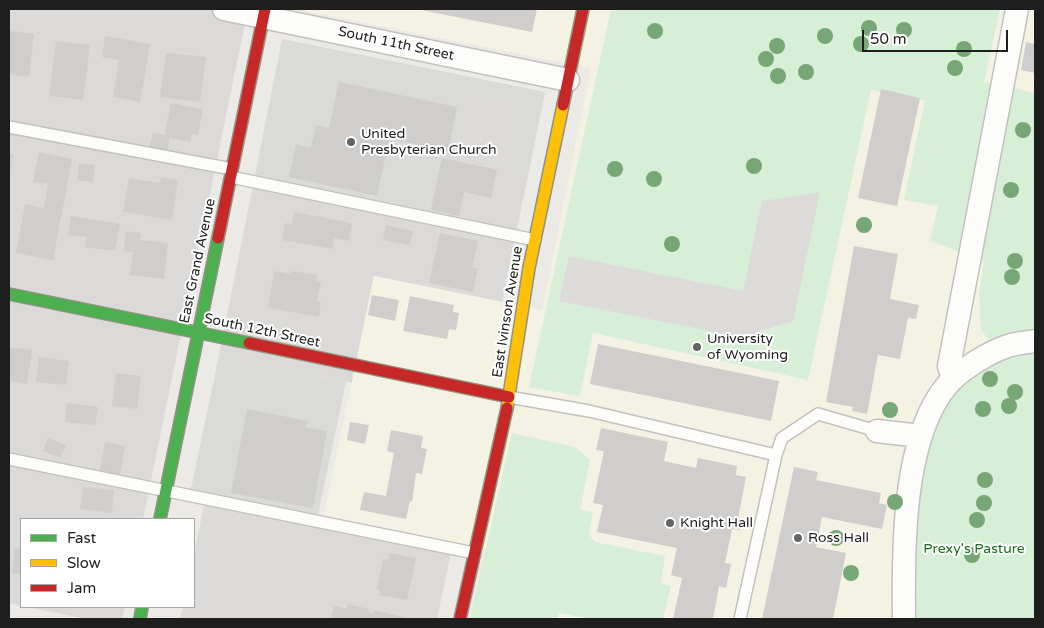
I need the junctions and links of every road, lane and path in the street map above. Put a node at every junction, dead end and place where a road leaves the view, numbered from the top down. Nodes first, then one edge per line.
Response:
1 (224, 9) edge
2 (583, 9) edge
3 (1017, 9) edge
4 (264, 13) edge
5 (568, 80) junction
6 (9, 127) edge
7 (231, 173) junction
8 (535, 240) junction
9 (9, 294) edge
10 (198, 333) junction
11 (1035, 341) edge
12 (953, 379) junction
13 (509, 397) junction
14 (877, 431) joint
15 (921, 436) junction
16 (776, 455) junction
17 (9, 459) edge
18 (165, 490) junction
19 (160, 518) edge
20 (474, 552) junction
21 (460, 619) edge
22 (740, 619) edge
23 (904, 619) edge

1 - 4 street, South 11th Street
2 - 5 street, East Ivinson Avenue
3 - 12 street
4 - 5 street, South 11th Street
4 - 7 street, East Grand Avenue
5 - 8 street, East Ivinson Avenue
6 - 7 lane
7 - 8 lane
7 - 10 street, East Grand Avenue
8 - 13 street, East Ivinson Avenue
9 - 10 street, South 12th Street
10 - 13 street, South 12th Street
10 - 18 street, East Grand Avenue
11 - 12 street
12 - 15 street
13 - 16 lane
13 - 20 street, East Ivinson Avenue
14 - 15 street
14 - 16 lane
15 - 23 street
16 - 22 lane
17 - 18 lane
18 - 19 street, East Grand Avenue
18 - 20 lane
20 - 21 street, East Ivinson Avenue

